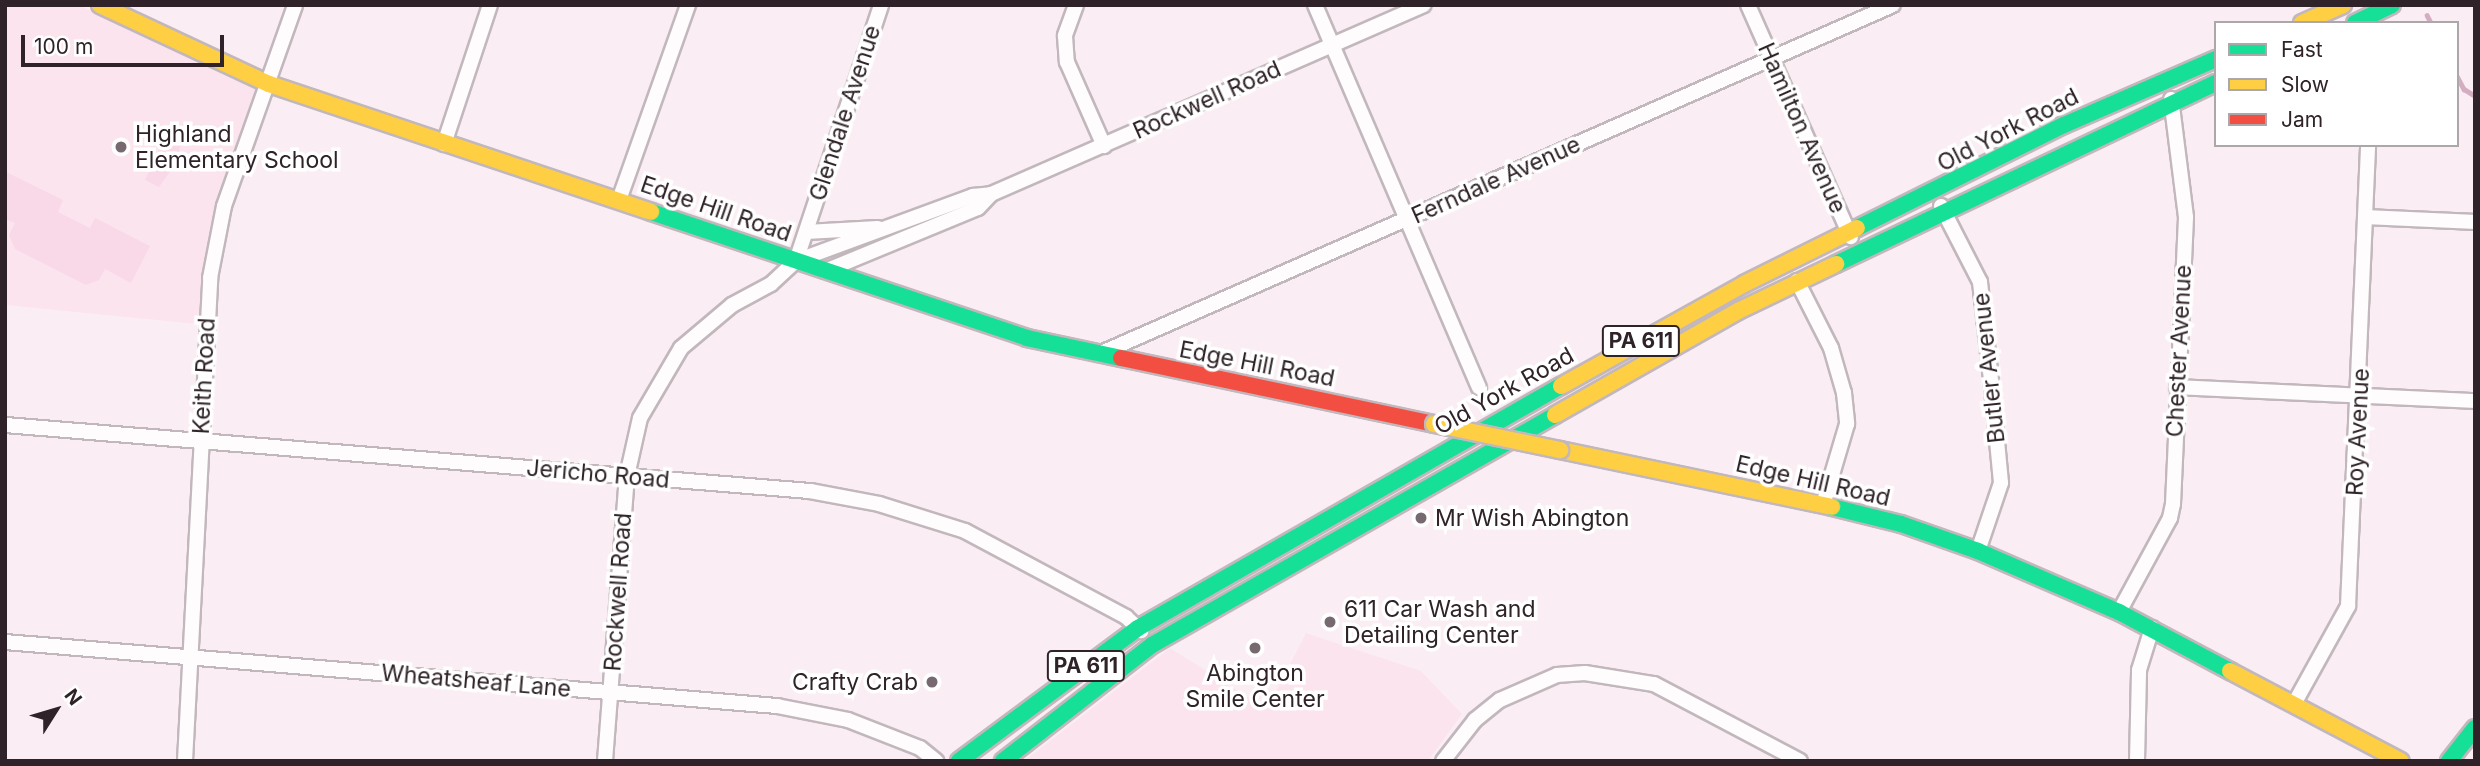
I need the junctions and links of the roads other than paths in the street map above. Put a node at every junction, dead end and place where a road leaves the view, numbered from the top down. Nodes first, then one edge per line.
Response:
1 (100, 5) edge
2 (295, 5) edge
3 (490, 5) edge
4 (688, 5) edge
5 (881, 5) edge
6 (1076, 5) edge
7 (1315, 5) edge
8 (1423, 5) edge
9 (1748, 5) edge
10 (1893, 5) edge
11 (2343, 5) edge
12 (2392, 5) edge
13 (2324, 18) edge
14 (2359, 21) edge
15 (1333, 45) junction
16 (1771, 58) junction
17 (2214, 60) edge
18 (2170, 78) junction
19 (269, 84) junction
20 (2214, 84) edge
21 (2171, 101) junction
22 (444, 144) junction
23 (1104, 146) junction
24 (2368, 147) edge
25 (1934, 192) junction
26 (991, 194) junction
27 (619, 200) junction
28 (1944, 211) junction
29 (2366, 217) junction
30 (1407, 220) junction
31 (2475, 222) edge
32 (892, 227) junction
33 (806, 232) junction
34 (1849, 232) junction
35 (1857, 251) junction
36 (796, 261) junction
37 (825, 271) junction
38 (1797, 281) junction
39 (1098, 354) junction
40 (1479, 387) dead end
41 (2177, 387) junction
42 (2360, 396) junction
43 (2475, 401) edge
44 (5, 425) edge
45 (201, 441) junction
46 (627, 476) junction
47 (1823, 505) junction
48 (1978, 551) junction
49 (2119, 612) junction
50 (1138, 628) junction
51 (2152, 628) junction
52 (5, 642) edge
53 (1152, 645) junction
54 (190, 658) junction
55 (610, 692) junction
56 (2294, 704) junction
57 (2475, 728) edge
58 (185, 761) edge
59 (605, 761) edge
60 (936, 761) edge
61 (959, 761) edge
62 (1003, 761) edge
63 (1443, 761) edge
64 (1800, 761) edge
65 (2137, 761) edge
66 (2401, 761) edge
67 (2449, 761) edge

1 - 19 main road, Edge Hill Road
2 - 19 street, Keith Road
3 - 22 street
4 - 27 street
5 - 33 street, Glendale Avenue
6 - 23 street
7 - 15 street
8 - 15 street, Rockwell Road
9 - 16 street, Hamilton Avenue
10 - 16 street, Ferndale Avenue
11 - 13 main road
12 - 14 main road
15 - 23 street, Rockwell Road
15 - 30 street
16 - 30 street, Ferndale Avenue
16 - 34 street, Hamilton Avenue
17 - 18 main road, Old York Road / PA 611
18 - 21 street, Chester Avenue
18 - 25 main road, Old York Road / PA 611
19 - 22 main road, Edge Hill Road
19 - 45 street, Keith Road
20 - 21 main road, Old York Road / PA 611
21 - 28 main road, Old York Road / PA 611
21 - 41 street, Chester Avenue
22 - 27 main road, Edge Hill Road
23 - 26 street, Rockwell Road
24 - 29 street, Roy Avenue
25 - 28 street, Butler Avenue
25 - 34 main road, Old York Road / PA 611
26 - 32 street, Rockwell Road
26 - 37 street, Rockwell Road
27 - 36 main road, Edge Hill Road
28 - 35 main road, Old York Road / PA 611
28 - 48 street, Butler Avenue
29 - 31 street
29 - 42 street, Roy Avenue
30 - 39 street, Ferndale Avenue
30 - 40 street
32 - 33 street, Rockwell Road
32 - 36 street, Rockwell Road
33 - 36 street, Glendale Avenue
34 - 35 street, Hamilton Avenue
34 - 50 main road, Old York Road / PA 611
35 - 38 main road, Old York Road / PA 611
36 - 37 main road, Edge Hill Road
36 - 46 street, Rockwell Road
37 - 39 main road, Edge Hill Road
38 - 47 street
38 - 53 main road, Old York Road / PA 611
39 - 47 main road, Edge Hill Road, bridge
41 - 42 street
41 - 49 street, Chester Avenue
42 - 43 street
42 - 56 street, Roy Avenue
44 - 45 street, Jericho Road
45 - 46 street, Jericho Road
45 - 54 street, Keith Road
46 - 50 street, Jericho Road
46 - 55 street, Rockwell Road
47 - 48 main road, Edge Hill Road
48 - 49 main road, Edge Hill Road
49 - 51 main road, Edge Hill Road
50 - 53 street, Jericho Road
50 - 61 main road, Old York Road / PA 611
51 - 56 main road, Edge Hill Road
51 - 65 street
52 - 54 street, Wheatsheaf Lane
53 - 62 main road, Old York Road / PA 611
54 - 55 street, Wheatsheaf Lane
54 - 58 street, Keith Road
55 - 59 street, Rockwell Road
55 - 60 street, Wheatsheaf Lane
56 - 66 main road, Edge Hill Road
57 - 67 main road
63 - 64 street

